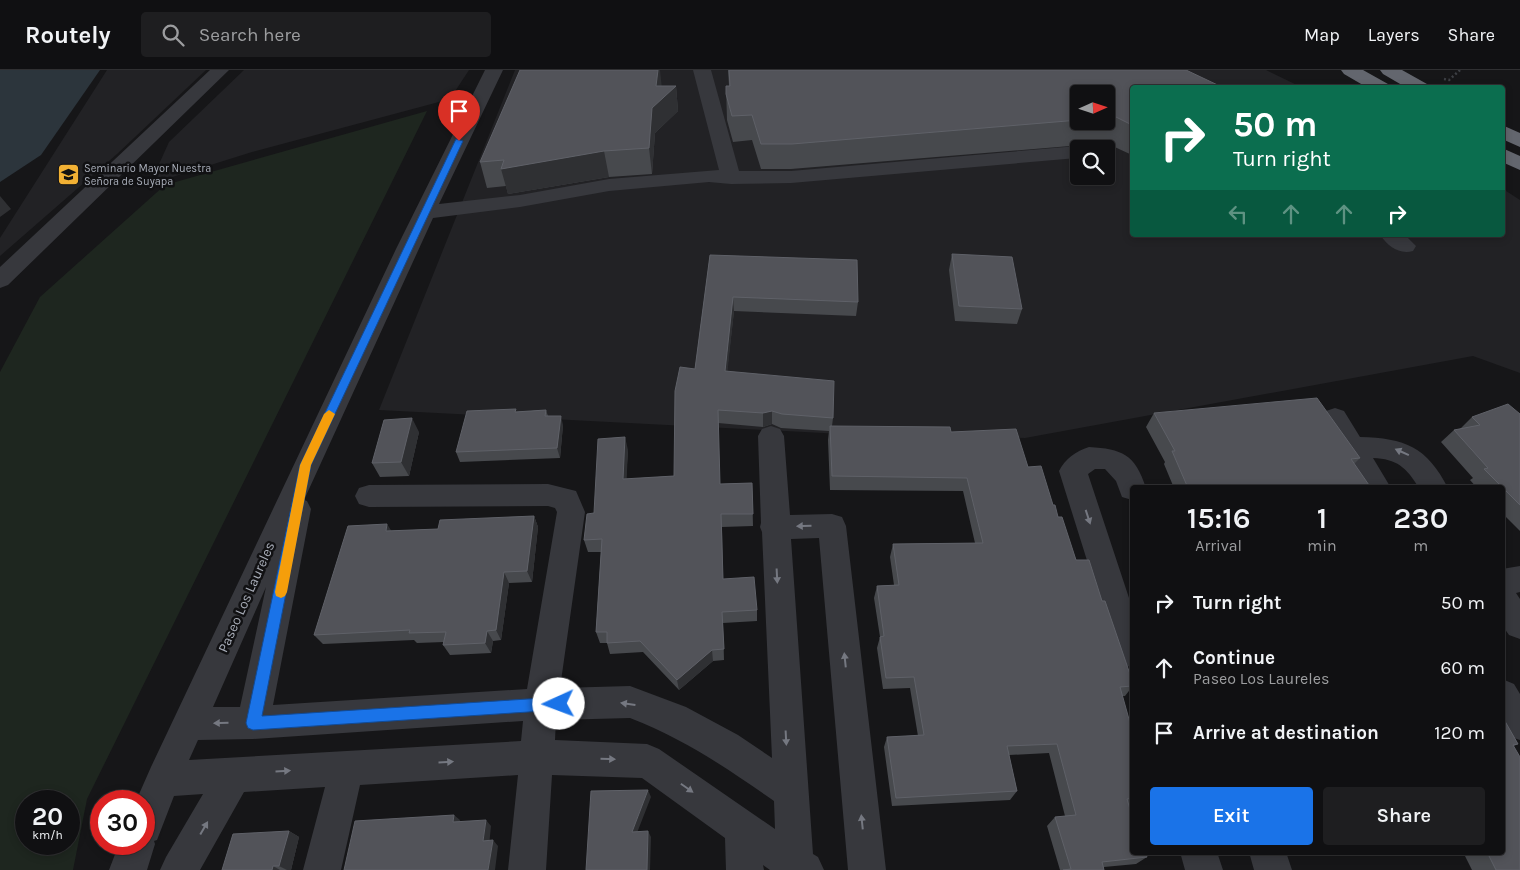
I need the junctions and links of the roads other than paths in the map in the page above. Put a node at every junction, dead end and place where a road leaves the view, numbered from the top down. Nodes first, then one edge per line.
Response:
1 (220, 70) edge
2 (494, 70) edge
3 (702, 70) edge
4 (1350, 70) edge
5 (1389, 70) edge
6 (1377, 85) edge
7 (1416, 85) edge
8 (1505, 133) edge
9 (1520, 141) edge
10 (1070, 153) edge
11 (1505, 156) edge
12 (1520, 164) edge
13 (731, 178) junction
14 (425, 212) junction
15 (0, 280) edge
16 (1335, 418) dead end
17 (771, 436) dead end
18 (1352, 446) junction
19 (306, 465) junction
20 (1131, 485) edge
21 (1375, 485) edge
22 (1432, 485) edge
23 (370, 496) dead end
24 (774, 527) junction
25 (1520, 579) edge
26 (1505, 582) edge
27 (1505, 602) edge
28 (1520, 624) edge
29 (1130, 647) edge
30 (1505, 700) edge
31 (541, 704) junction
32 (253, 723) junction
33 (188, 724) junction
34 (1520, 724) edge
35 (537, 757) junction
36 (347, 768) junction
37 (235, 774) junction
38 (163, 779) junction
39 (789, 791) junction
40 (155, 799) edge
41 (743, 828) junction
42 (133, 855) edge
43 (1199, 855) edge
44 (1268, 855) edge
45 (800, 868) edge
46 (128, 870) edge
47 (179, 870) edge
48 (322, 870) edge
49 (527, 870) edge
50 (745, 870) edge
51 (867, 870) edge
52 (1204, 870) edge
53 (1273, 870) edge

1 - 15 street
2 - 14 street, Paseo Los Laureles
3 - 13 street
4 - 6 highway
5 - 7 highway
8 - 9 highway
10 - 13 street
11 - 12 highway
13 - 14 street
14 - 19 street, Paseo Los Laureles
16 - 18 street
17 - 24 street
18 - 21 street
22 -> 18 street
19 - 32 street
19 - 33 street, Paseo Los Laureles
20 -> 29 street
23 - 31 street
24 -> 39 street
51 -> 24 street
25 - 26 street
27 - 28 street
30 - 34 street
31 - 32 street
31 - 35 street
39 -> 31 street
32 -> 33 street
33 - 38 street, Paseo Los Laureles
36 -> 35 street
35 -> 41 street
35 - 49 street
37 -> 36 street
36 - 48 street
37 - 38 street
47 -> 37 street
38 - 40 street, Paseo Los Laureles
39 - 45 street
41 - 45 street
41 - 50 street
42 - 46 street
43 - 52 street
44 - 53 street

